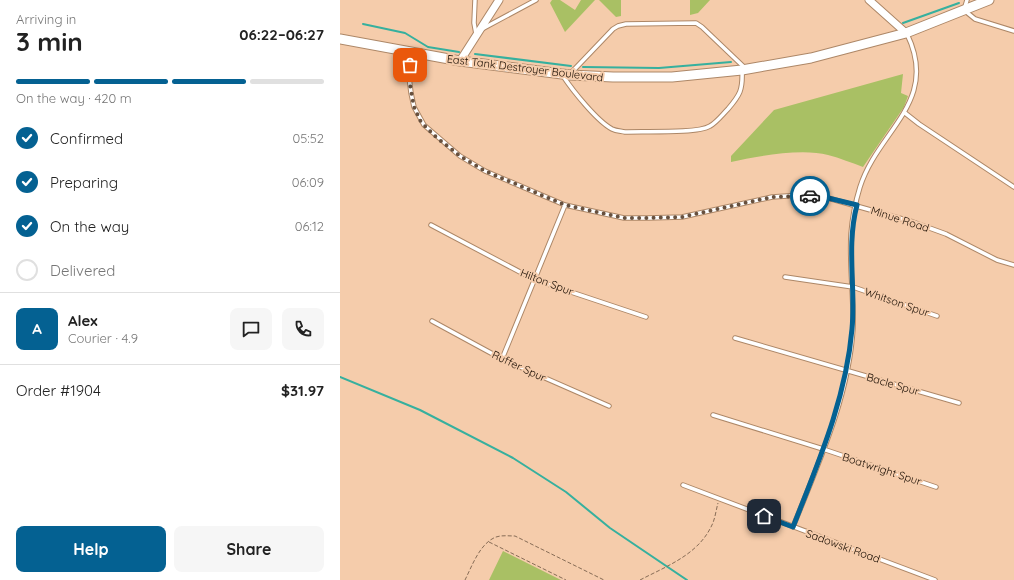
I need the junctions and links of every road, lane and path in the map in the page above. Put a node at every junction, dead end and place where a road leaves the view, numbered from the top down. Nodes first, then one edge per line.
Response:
1 (476, 0) edge
2 (499, 0) edge
3 (536, 0) edge
4 (869, 0) edge
5 (967, 0) edge
6 (989, 0) edge
7 (877, 4) edge
8 (964, 10) junction
9 (1014, 31) edge
10 (478, 32) junction
11 (906, 33) junction
12 (340, 39) edge
13 (411, 53) junction
14 (460, 61) junction
15 (744, 70) junction
16 (565, 74) junction
17 (905, 113) junction
18 (1014, 187) edge
19 (565, 205) junction
20 (857, 205) junction
21 (431, 225) dead end
22 (1014, 265) edge
23 (785, 277) dead end
24 (535, 280) junction
25 (853, 287) junction
26 (937, 316) dead end
27 (646, 317) dead end
28 (432, 320) dead end
29 (735, 338) dead end
30 (502, 359) junction
31 (847, 371) junction
32 (959, 403) dead end
33 (609, 406) dead end
34 (713, 415) dead end
35 (823, 450) junction
36 (683, 485) dead end
37 (936, 487) dead end
38 (719, 499) junction
39 (793, 527) junction
40 (489, 542) junction
41 (465, 580) edge
42 (566, 580) edge
43 (604, 580) edge
44 (640, 580) edge
45 (935, 580) edge

1 - 10 lane
2 - 10 street
3 - 10 lane
4 - 7 street
5 - 8 lane
6 - 8 street, East Tank Destroyer Boulevard
7 - 11 street
8 - 9 lane
8 - 11 street, East Tank Destroyer Boulevard
10 - 14 street
11 - 15 street, East Tank Destroyer Boulevard
11 - 17 lane
12 - 13 street, East Tank Destroyer Boulevard
13 - 14 street, East Tank Destroyer Boulevard
13 - 19 lane, Minue Road
14 - 16 street, East Tank Destroyer Boulevard
15 - 16 street, East Tank Destroyer Boulevard
15 - 16 lane
15 - 16 lane
17 - 18 lane
17 - 20 lane
19 - 20 lane, Minue Road
19 - 24 lane
20 - 22 lane, Minue Road
20 - 25 lane
21 - 24 lane, Hilton Spur
23 - 25 lane, Whitson Spur
24 - 27 lane, Hilton Spur
24 - 30 lane
25 - 26 lane, Whitson Spur
25 - 31 lane
28 - 30 lane, Ruffer Spur
29 - 31 lane, Bacle Spur
30 - 33 lane, Ruffer Spur
31 - 32 lane, Bacle Spur
31 - 35 lane
34 - 35 lane, Boatwright Spur
35 - 37 lane, Boatwright Spur
35 - 39 lane
36 - 38 lane, Sadowski Road
38 - 39 lane, Sadowski Road
38 - 44 path
39 - 45 lane, Sadowski Road
40 - 41 path
40 - 42 path
40 - 43 path

